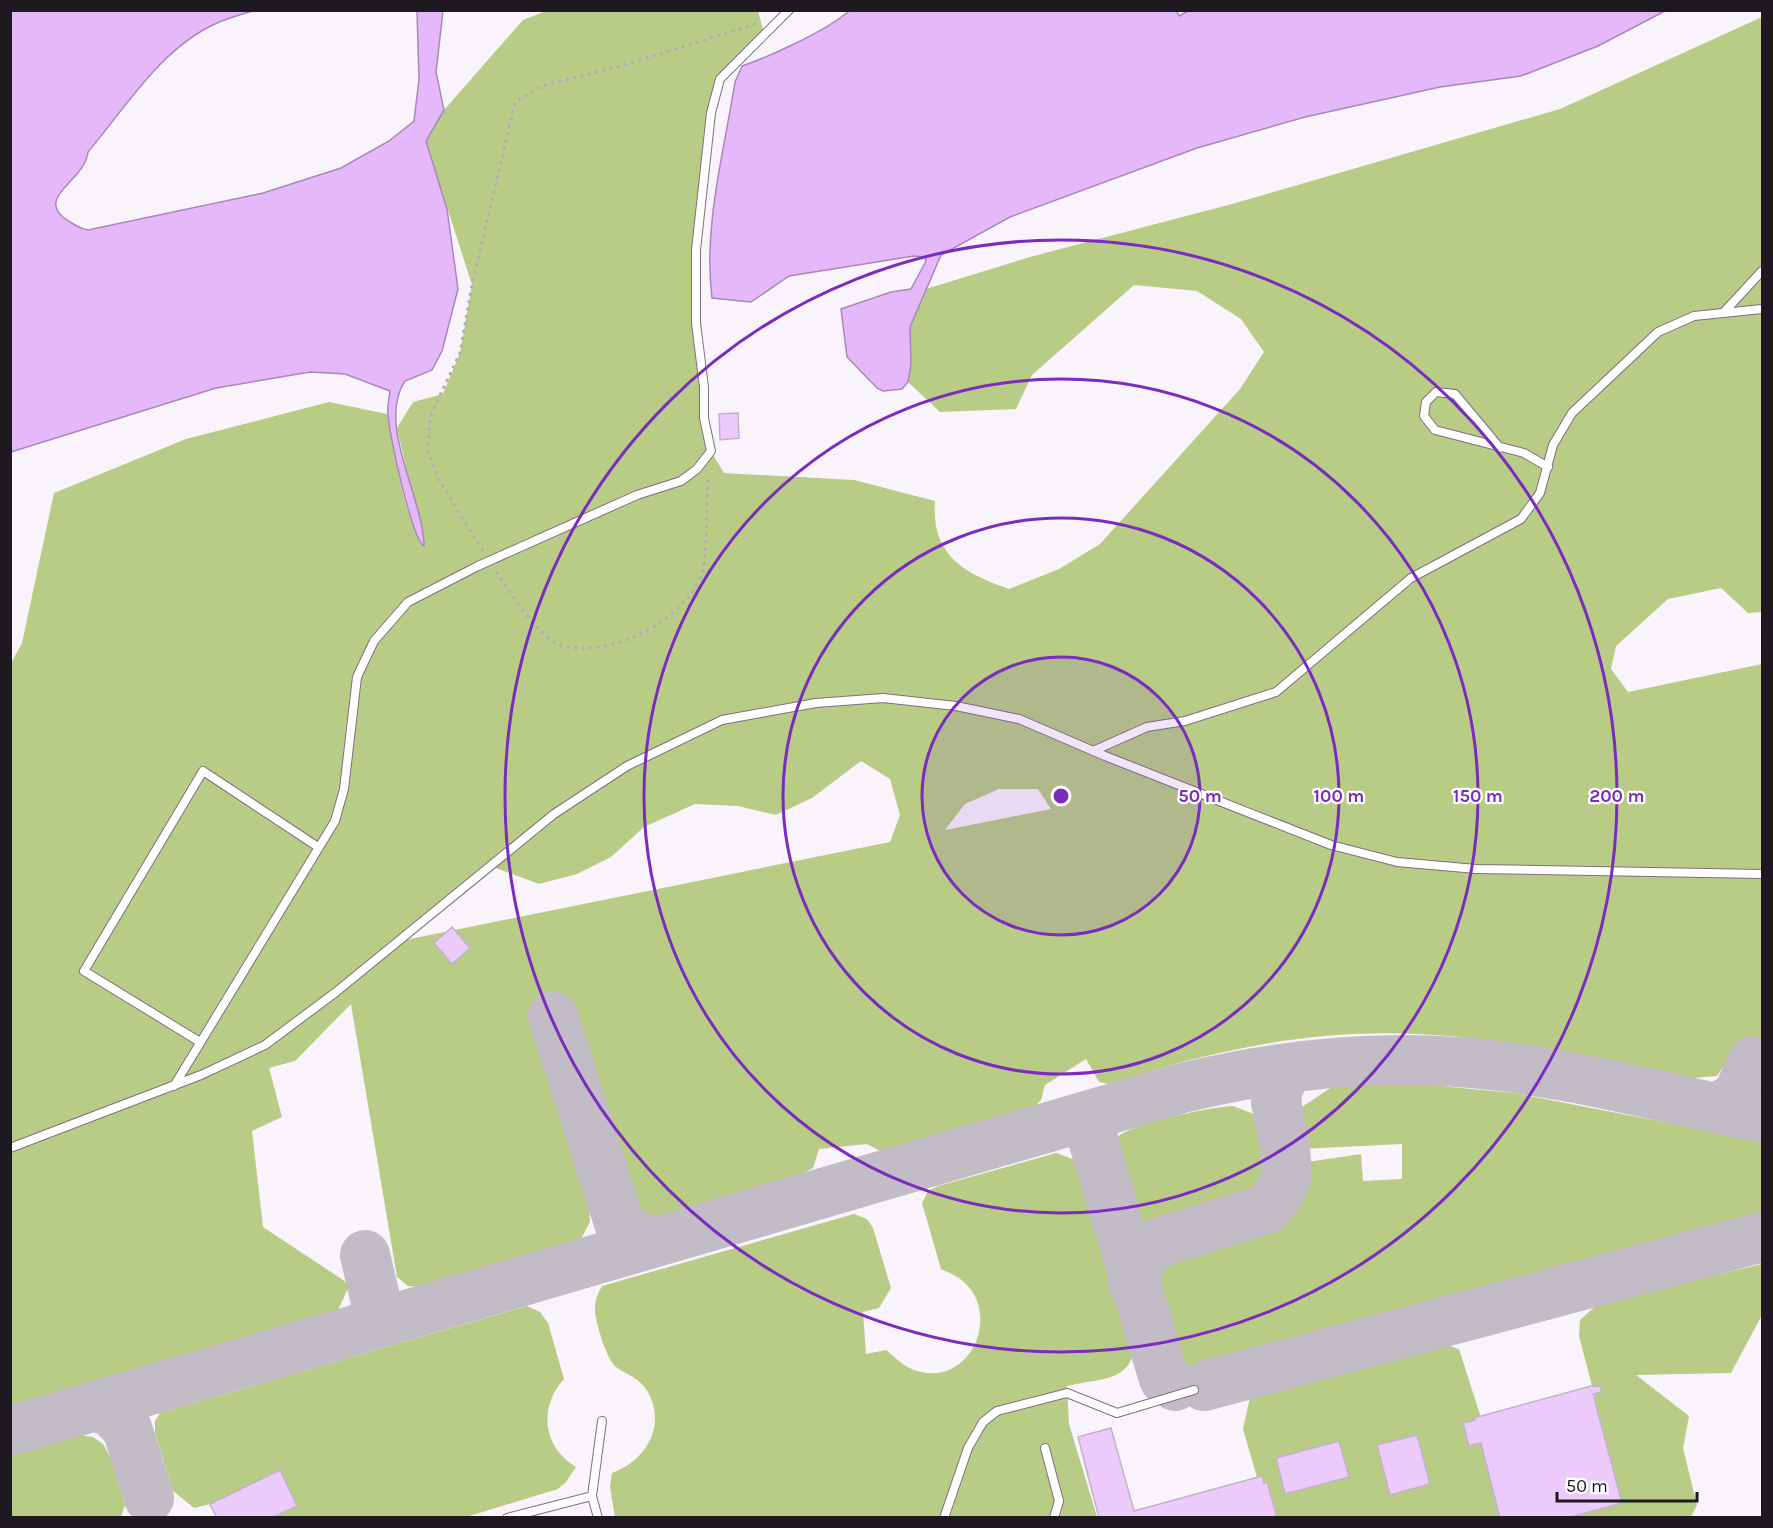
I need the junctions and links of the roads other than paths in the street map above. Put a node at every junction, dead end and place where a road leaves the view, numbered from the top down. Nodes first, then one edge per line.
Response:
1 (786, 13) edge
2 (1762, 271) edge
3 (1762, 309) edge
4 (1724, 312) junction
5 (1500, 448) junction
6 (1548, 467) junction
7 (1093, 751) junction
8 (318, 848) junction
9 (1762, 874) edge
10 (200, 1042) junction
11 (174, 1086) junction
12 (10, 1148) edge
13 (1194, 1390) dead end
14 (602, 1421) dead end
15 (1045, 1448) dead end
16 (592, 1496) junction
17 (507, 1518) edge
18 (598, 1518) edge
19 (944, 1518) edge
20 (1054, 1518) edge

1 - 8 lane
2 - 4 lane
3 - 4 lane
4 - 6 lane
5 - 5 lane
5 - 6 lane
6 - 7 lane
7 - 9 lane
7 - 11 lane
8 - 10 lane
8 - 10 lane
10 - 11 lane
11 - 12 lane
13 - 19 lane
14 - 16 lane
15 - 20 lane
16 - 17 lane
16 - 18 lane

